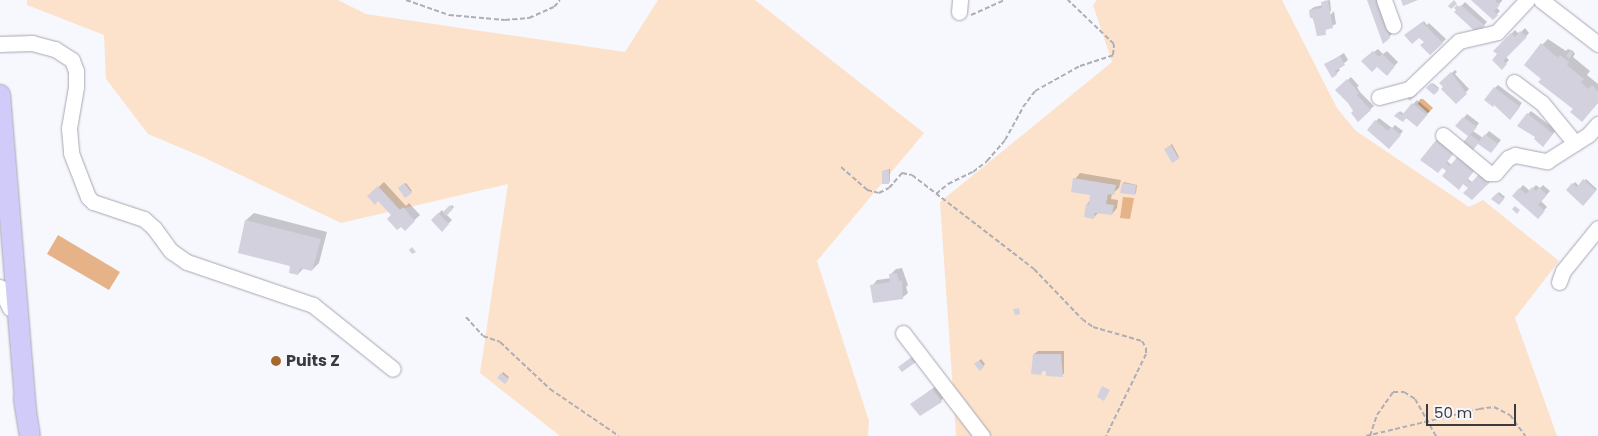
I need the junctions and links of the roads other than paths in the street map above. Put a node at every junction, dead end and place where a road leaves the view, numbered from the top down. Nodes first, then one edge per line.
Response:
1 (1384, 0) edge
2 (1527, 0) edge
3 (1541, 0) edge
4 (1393, 25) dead end
5 (0, 44) edge
6 (1598, 44) edge
7 (1514, 82) dead end
8 (0, 95) edge
9 (1379, 97) dead end
10 (1598, 124) edge
11 (1443, 135) dead end
12 (1576, 143) junction
13 (0, 215) edge
14 (1598, 228) edge
15 (1560, 282) dead end
16 (0, 287) edge
17 (10, 308) junction
18 (903, 333) dead end
19 (393, 369) dead end
20 (26, 412) junction
21 (30, 436) edge
22 (982, 436) edge

1 - 4 street
2 - 9 street
3 - 6 street
5 - 19 street
7 - 12 street
8 - 20 main road
10 - 12 street
11 - 12 street
13 - 17 main road
14 - 15 street
16 - 17 street
17 - 20 main road
18 - 22 street
20 - 21 main road

